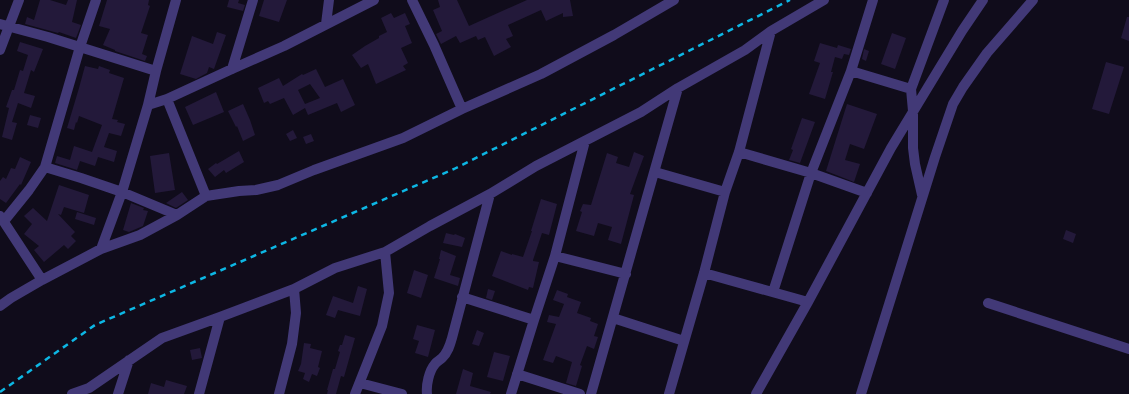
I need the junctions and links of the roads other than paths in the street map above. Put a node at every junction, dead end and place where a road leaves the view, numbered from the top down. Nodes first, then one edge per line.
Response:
1 (19, 0) edge
2 (96, 0) edge
3 (176, 0) edge
4 (252, 0) edge
5 (329, 0) edge
6 (374, 0) edge
7 (412, 0) edge
8 (674, 0) edge
9 (824, 0) edge
10 (873, 0) edge
11 (944, 0) edge
12 (983, 0) edge
13 (1033, 0) edge
14 (326, 24) junction
15 (4, 26) edge
16 (771, 31) junction
17 (80, 47) junction
18 (0, 50) edge
19 (232, 69) junction
20 (156, 71) junction
21 (851, 71) junction
22 (678, 88) junction
23 (911, 89) junction
24 (167, 100) junction
25 (148, 105) junction
26 (462, 109) junction
27 (914, 111) junction
28 (585, 141) junction
29 (739, 152) junction
30 (45, 167) junction
31 (655, 172) junction
32 (811, 173) junction
33 (122, 192) junction
34 (726, 192) junction
35 (868, 193) junction
36 (490, 194) junction
37 (206, 196) junction
38 (922, 197) junction
39 (177, 215) junction
40 (2, 218) edge
41 (101, 249) junction
42 (385, 252) junction
43 (556, 256) junction
44 (704, 273) junction
45 (626, 274) junction
46 (42, 280) junction
47 (294, 289) junction
48 (773, 292) junction
49 (462, 298) junction
50 (808, 302) junction
51 (988, 302) dead end
52 (0, 306) edge
53 (220, 317) junction
54 (613, 318) junction
55 (534, 320) junction
56 (684, 341) junction
57 (1129, 349) edge
58 (129, 360) junction
59 (517, 374) junction
60 (360, 383) junction
61 (72, 394) edge
62 (118, 394) edge
63 (199, 394) edge
64 (279, 394) edge
65 (355, 394) edge
66 (402, 394) edge
67 (427, 394) edge
68 (511, 394) edge
69 (580, 394) edge
70 (591, 394) edge
71 (669, 394) edge
72 (756, 394) edge
73 (861, 394) edge

1 - 15 street
2 - 17 street
3 - 20 street
4 - 19 street
5 - 14 street
6 - 14 street
7 - 26 street
8 - 26 street
9 - 16 street
10 - 21 street
11 - 23 street
12 - 27 street
13 - 38 street
14 - 19 street
15 - 17 street
15 - 18 street
16 - 22 street
16 - 29 street
17 - 20 street
17 - 30 street
19 - 24 street
20 - 25 street
21 - 23 street
21 - 32 street
22 - 28 street
22 - 31 street
23 - 27 street
24 - 25 street
24 - 37 street
25 - 33 street
26 - 37 street
27 - 35 street
27 - 38 street
28 - 36 street
28 - 43 street
29 - 32 street
29 - 34 street
30 - 33 street
30 - 40 street
31 - 34 street
31 - 45 street
32 - 35 street
32 - 48 street
33 - 39 street
33 - 41 street
34 - 44 street
35 - 50 street
36 - 42 street
36 - 49 street
37 - 39 street
38 - 73 street
39 - 41 street
40 - 46 street
41 - 46 street
42 - 47 street
42 - 60 street
43 - 45 street
43 - 55 street
44 - 48 street
44 - 56 street
45 - 54 street
46 - 52 street
47 - 53 street
47 - 64 street
48 - 50 street
49 - 55 street
49 - 67 street
50 - 72 street
51 - 57 street
53 - 58 street
53 - 63 street
54 - 56 street
54 - 70 street
55 - 59 street
56 - 71 street
58 - 61 street
58 - 62 street
59 - 68 street
59 - 69 street
60 - 65 street
60 - 66 street

